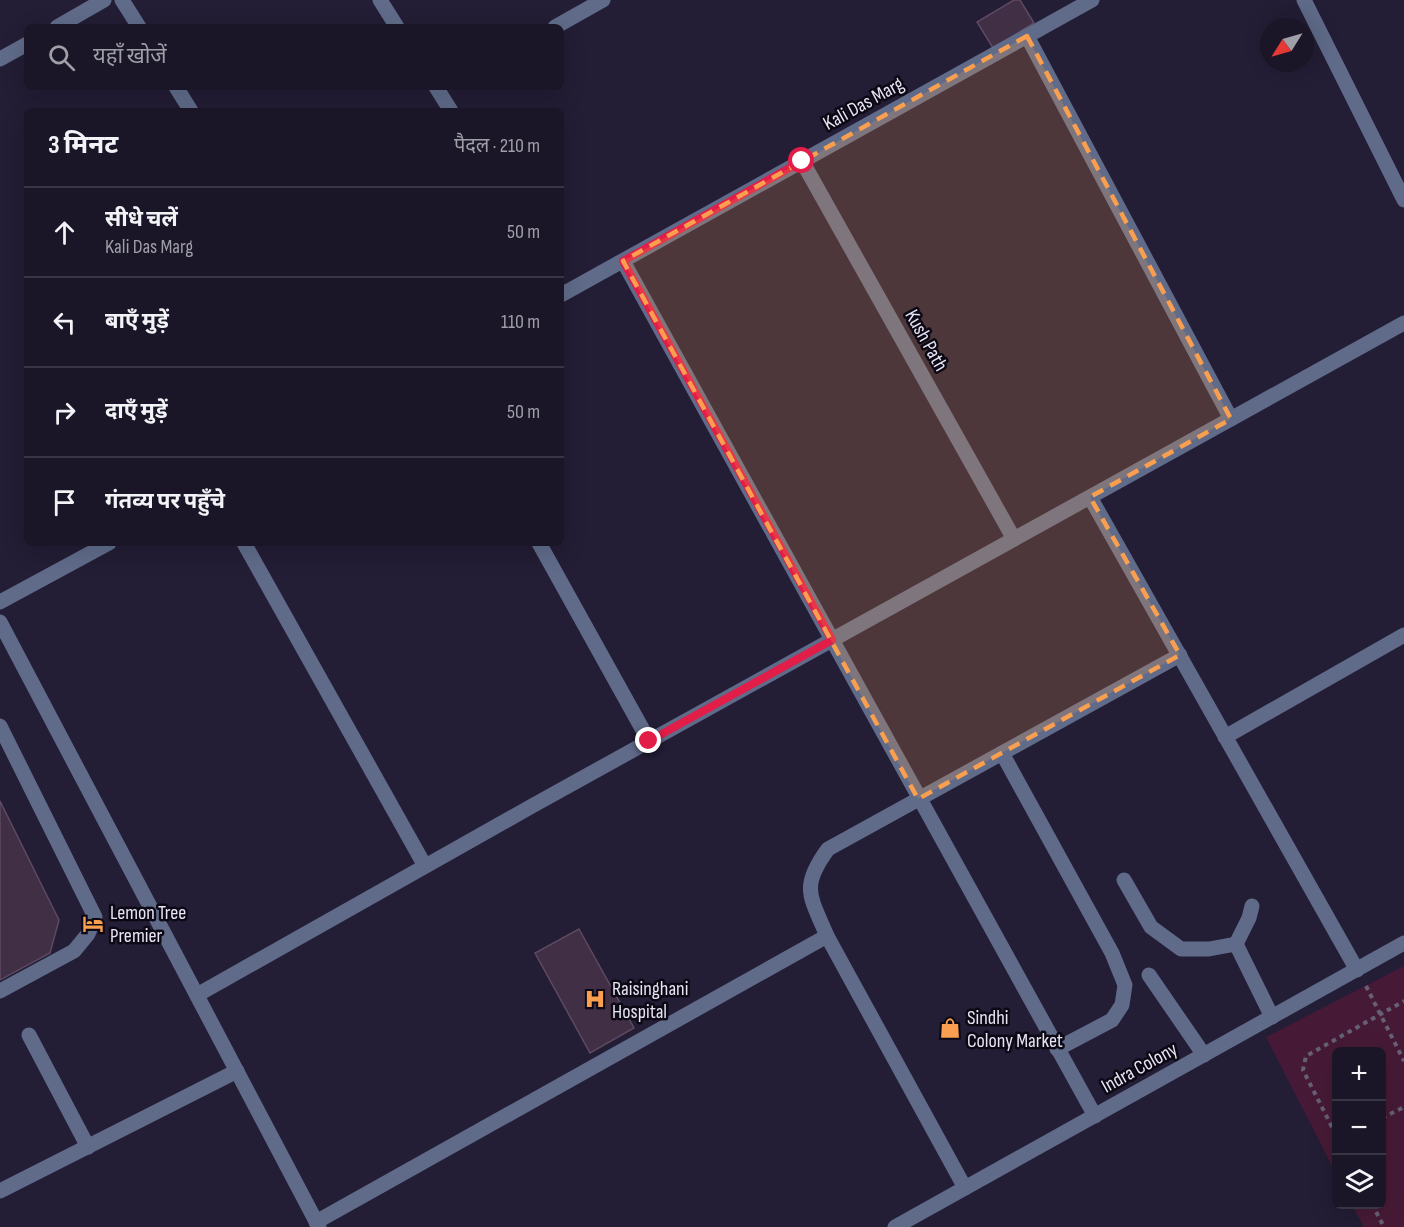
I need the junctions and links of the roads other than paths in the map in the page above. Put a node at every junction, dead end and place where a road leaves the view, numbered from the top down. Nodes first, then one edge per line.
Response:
1 (104, 0) edge
2 (122, 0) edge
3 (380, 0) edge
4 (603, 0) edge
5 (1092, 0) edge
6 (1304, 0) edge
7 (62, 24) edge
8 (137, 24) edge
9 (395, 24) edge
10 (560, 24) edge
11 (1027, 36) junction
12 (24, 46) edge
13 (0, 59) edge
14 (178, 90) edge
15 (442, 90) edge
16 (189, 108) edge
17 (450, 108) edge
18 (802, 161) junction
19 (1404, 200) edge
20 (623, 261) junction
21 (564, 293) edge
22 (1404, 323) edge
23 (1231, 419) junction
24 (1090, 497) junction
25 (1014, 539) junction
26 (103, 546) edge
27 (246, 546) edge
28 (541, 546) edge
29 (0, 602) edge
30 (0, 622) edge
31 (1404, 635) edge
32 (832, 640) junction
33 (1180, 656) junction
34 (0, 726) edge
35 (1226, 737) junction
36 (649, 741) junction
37 (1002, 753) junction
38 (918, 799) junction
39 (425, 866) junction
40 (1124, 880) dead end
41 (1252, 906) dead end
42 (826, 936) junction
43 (1236, 944) junction
44 (1404, 944) edge
45 (1357, 970) junction
46 (1149, 975) dead end
47 (0, 991) edge
48 (197, 995) junction
49 (1272, 1017) junction
50 (29, 1035) dead end
51 (1057, 1049) junction
52 (1204, 1055) junction
53 (237, 1071) junction
54 (1095, 1116) junction
55 (88, 1147) junction
56 (965, 1188) junction
57 (0, 1191) edge
58 (318, 1224) edge
59 (895, 1227) edge

1 - 7 street
2 - 8 street
3 - 9 street
4 - 10 street
5 - 11 street, Kali Das Marg
6 - 19 street
11 - 18 street, Kali Das Marg
11 - 23 street
12 - 13 street
14 - 16 street
15 - 17 street
18 - 20 street, Kali Das Marg
18 - 25 street, Kush Path
20 - 21 street, Kali Das Marg
20 - 32 street
22 - 23 street
23 - 24 street
24 - 25 street
24 - 33 street
25 - 32 street
26 - 29 street
27 - 39 street
28 - 36 street
30 - 48 street
31 - 35 street
32 - 36 street
32 - 38 street
33 - 35 street
33 - 37 street
34 - 47 street
35 - 45 street
36 - 39 street
37 - 38 street
37 - 51 street
38 - 42 street
38 - 51 street
39 - 48 street
40 - 43 street
41 - 43 street
42 - 56 street
42 - 58 street
43 - 49 street
44 - 45 street, Indra Colony
45 - 49 street, Indra Colony
46 - 52 street
48 - 53 street
49 - 52 street, Indra Colony
50 - 55 street
51 - 54 street
52 - 54 street, Indra Colony
53 - 55 street
53 - 58 street
54 - 56 street, Indra Colony
55 - 57 street
56 - 59 street, Indra Colony

